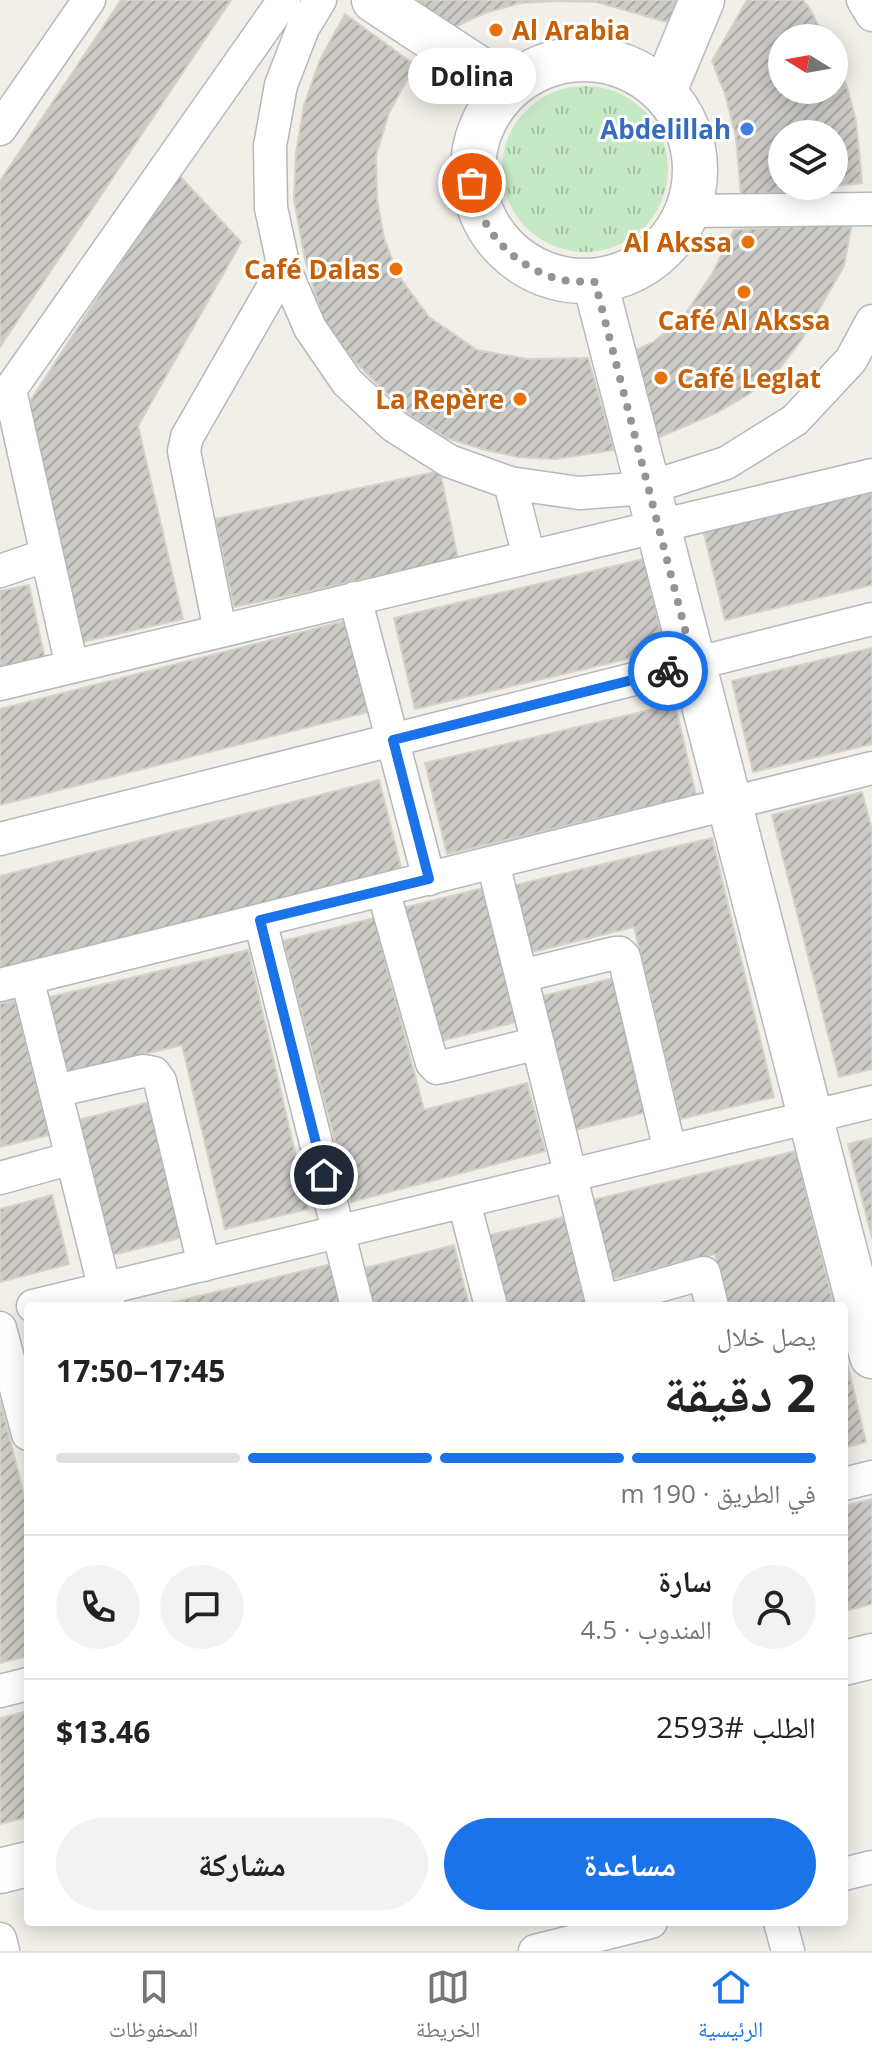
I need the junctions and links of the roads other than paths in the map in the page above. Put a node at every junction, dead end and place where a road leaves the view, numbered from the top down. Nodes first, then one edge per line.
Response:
1 (89, 0) edge
2 (284, 0) edge
3 (320, 0) edge
4 (374, 0) edge
5 (702, 0) edge
6 (507, 87) junction
7 (664, 91) junction
8 (0, 129) edge
9 (872, 209) edge
10 (688, 211) junction
11 (284, 268) junction
12 (595, 282) junction
13 (872, 321) edge
14 (5, 397) edge
15 (872, 475) edge
16 (510, 483) junction
17 (653, 507) junction
18 (47, 555) junction
19 (529, 557) junction
20 (0, 571) edge
21 (355, 598) junction
22 (872, 619) edge
23 (220, 631) junction
24 (694, 664) junction
25 (72, 667) junction
26 (0, 684) edge
27 (393, 740) junction
28 (872, 768) edge
29 (730, 804) junction
30 (0, 839) edge
31 (493, 863) junction
32 (429, 879) junction
33 (383, 890) junction
34 (260, 920) junction
35 (521, 976) junction
36 (14, 982) edge
37 (538, 1043) junction
38 (55, 1091) junction
39 (872, 1102) edge
40 (810, 1117) junction
41 (670, 1151) junction
42 (72, 1158) junction
43 (571, 1175) junction
44 (0, 1178) edge
45 (464, 1202) junction
46 (338, 1232) junction
47 (204, 1265) junction
48 (107, 1297) edge
49 (68, 1302) edge
50 (356, 1302) edge
51 (490, 1302) edge
52 (603, 1302) edge
53 (610, 1302) edge
54 (711, 1302) edge
55 (24, 1308) edge
56 (0, 1314) edge
57 (0, 1328) edge
58 (872, 1356) edge
59 (24, 1419) edge
60 (872, 1477) edge
61 (848, 1483) edge
62 (872, 1656) edge
63 (848, 1662) edge
64 (24, 1685) edge
65 (0, 1691) edge
66 (24, 1865) edge
67 (872, 1867) edge
68 (0, 1871) edge
69 (848, 1873) edge
70 (635, 1926) edge
71 (781, 1926) edge
72 (0, 1939) edge
73 (3, 1951) edge
74 (535, 1951) edge
75 (788, 1951) edge

1 - 8 street
2 - 14 street
3 - 11 street
4 - 6 street
5 - 7 street
6 - 7 street
6 - 12 street
7 - 10 street
9 - 10 street
10 - 12 street
11 - 16 street
11 - 23 street
12 - 17 street
13 - 17 street
14 - 18 street
15 - 17 street
16 - 17 street
16 - 19 street
17 - 19 street
17 - 24 street
18 - 20 street
18 - 25 street
19 - 21 street
21 - 23 street
21 - 27 street
22 - 24 street
23 - 25 street
24 - 27 street
24 - 29 street
25 - 26 street
27 - 30 street
27 - 32 street
28 - 29 street
29 - 31 street
29 - 40 street
31 - 32 street
31 - 35 street
32 - 33 street
33 - 34 street
33 - 37 street
34 - 36 street
34 - 46 street
35 - 37 street
35 - 41 street
36 - 38 street
37 - 43 street
38 - 42 street
38 - 47 street
39 - 40 street
40 - 41 street
40 - 58 street
41 - 43 street
42 - 44 street
42 - 48 street
43 - 45 street
43 - 52 street
45 - 46 street
45 - 51 street
46 - 47 street
46 - 50 street
47 - 48 street
48 - 49 street
53 - 54 street
55 - 56 street
57 - 59 street
60 - 61 street
62 - 63 street
64 - 65 street
66 - 68 street
67 - 69 street
70 - 74 street
71 - 75 street
72 - 73 street

